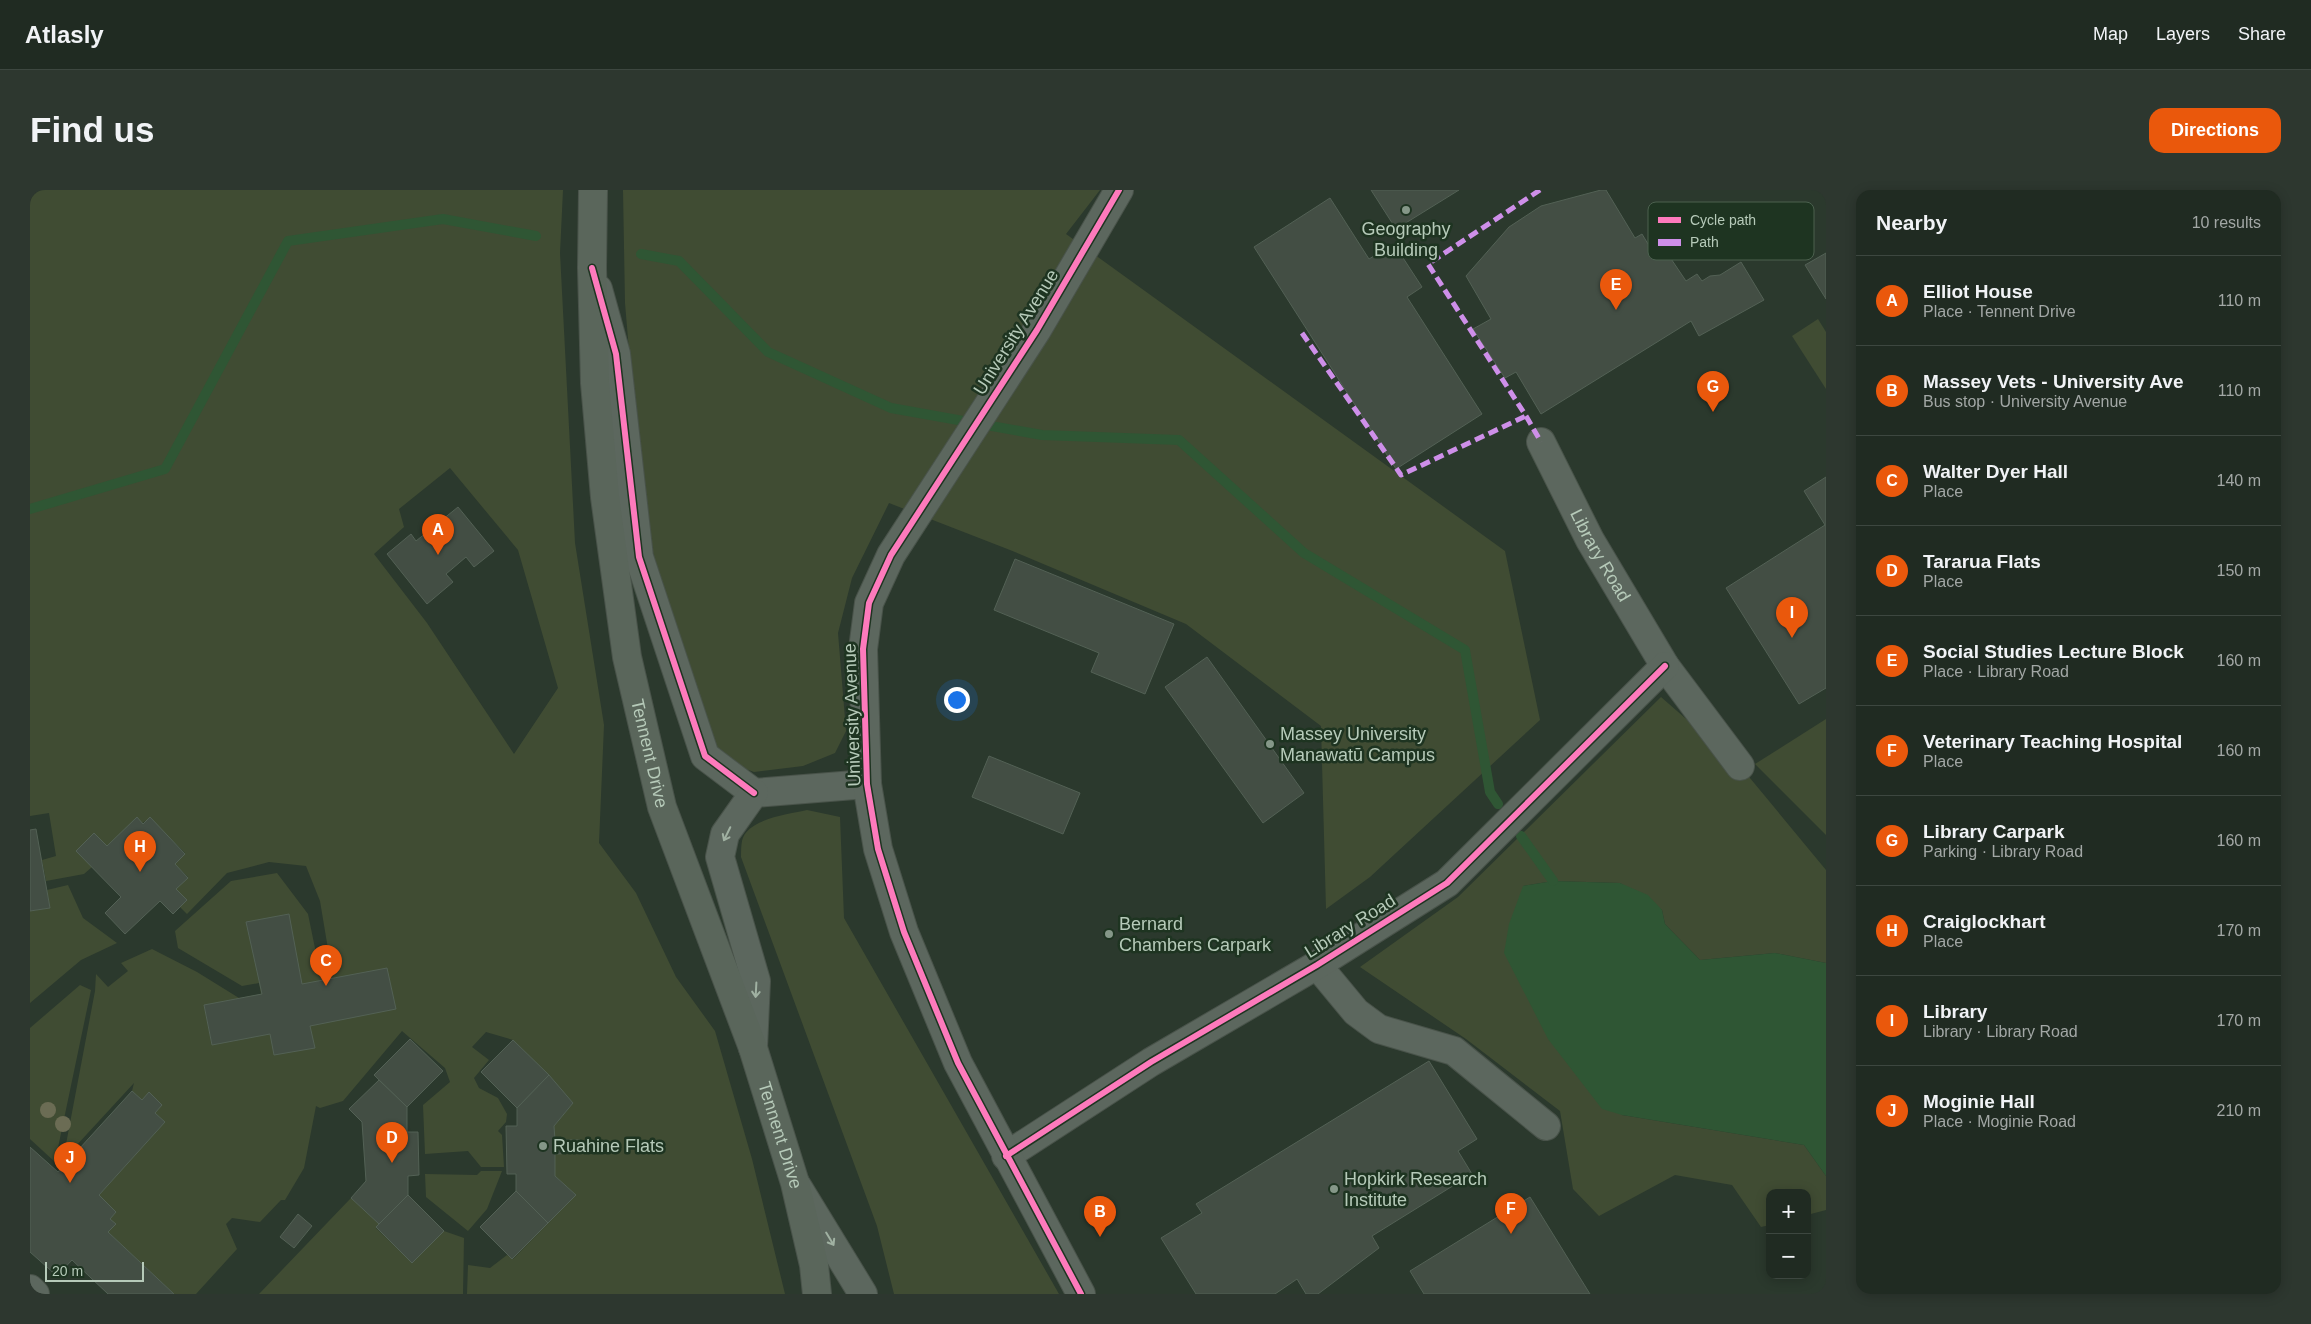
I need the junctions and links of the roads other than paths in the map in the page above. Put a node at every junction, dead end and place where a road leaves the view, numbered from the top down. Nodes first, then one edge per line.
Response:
1 (593, 190) edge
2 (1118, 190) edge
3 (592, 268) junction
4 (1541, 442) dead end
5 (1665, 666) junction
6 (1740, 766) dead end
7 (867, 784) junction
8 (754, 793) junction
9 (1317, 965) junction
10 (753, 1048) junction
11 (1546, 1126) dead end
12 (1006, 1156) junction
13 (795, 1183) junction
14 (30, 1289) edge
15 (35, 1294) edge
16 (817, 1294) edge
17 (863, 1294) edge
18 (1081, 1294) edge

1 - 3 main road, Tennent Drive
2 - 7 street, University Avenue
3 - 8 street
3 - 10 main road, Tennent Drive
4 - 5 street, Library Road
5 - 6 street, Library Road
5 - 9 street, Library Road
7 - 8 street
7 - 12 street, University Avenue
8 -> 10 street
9 - 11 street
9 - 12 street, Library Road
10 - 13 main road, Tennent Drive
12 - 18 street, University Avenue
13 - 16 main road, Tennent Drive
13 -> 17 street
14 - 15 street

